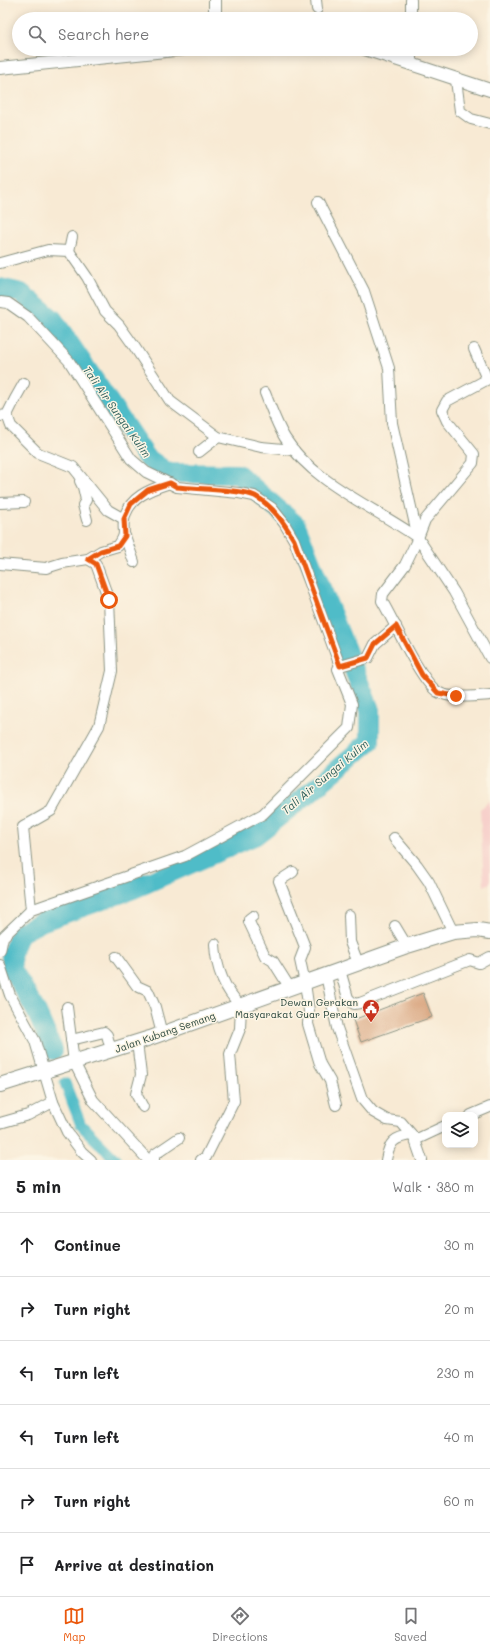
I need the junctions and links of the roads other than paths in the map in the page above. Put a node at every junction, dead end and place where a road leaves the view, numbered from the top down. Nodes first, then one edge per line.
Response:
1 (215, 0) edge
2 (411, 0) edge
3 (215, 12) edge
4 (411, 12) edge
5 (117, 56) edge
6 (385, 56) edge
7 (411, 56) edge
8 (411, 65) junction
9 (0, 68) edge
10 (456, 80) junction
11 (490, 90) edge
12 (490, 124) edge
13 (318, 202) dead end
14 (72, 237) dead end
15 (68, 251) junction
16 (0, 263) edge
17 (0, 302) edge
18 (474, 349) dead end
19 (489, 379) edge
20 (24, 383) dead end
21 (265, 393) dead end
22 (4, 415) edge
23 (218, 437) junction
24 (294, 450) junction
25 (199, 452) dead end
26 (73, 467) junction
27 (170, 483) junction
28 (24, 502) dead end
29 (0, 503) edge
30 (124, 519) junction
31 (87, 520) dead end
32 (125, 536) junction
33 (418, 538) junction
34 (88, 559) junction
35 (134, 562) dead end
36 (0, 564) edge
37 (396, 626) junction
38 (490, 658) edge
39 (342, 665) junction
40 (490, 695) edge
41 (394, 838) dead end
42 (293, 872) dead end
43 (31, 910) junction
44 (350, 914) dead end
45 (253, 916) dead end
46 (395, 926) dead end
47 (453, 932) junction
48 (490, 932) edge
49 (215, 944) dead end
50 (407, 946) junction
51 (0, 951) edge
52 (116, 956) dead end
53 (490, 959) edge
54 (358, 963) junction
55 (0, 965) edge
56 (340, 970) junction
57 (326, 975) junction
58 (305, 982) junction
59 (290, 988) junction
60 (241, 1006) junction
61 (67, 1007) dead end
62 (162, 1034) junction
63 (71, 1040) junction
64 (137, 1042) junction
65 (111, 1050) junction
66 (74, 1062) junction
67 (45, 1071) junction
68 (0, 1085) edge
69 (53, 1102) junction
70 (336, 1105) dead end
71 (143, 1107) dead end
72 (490, 1107) edge
73 (478, 1112) edge
74 (0, 1123) edge
75 (442, 1127) edge
76 (179, 1138) dead end
77 (414, 1138) junction
78 (91, 1160) edge
79 (148, 1160) edge
80 (154, 1160) edge
81 (201, 1160) edge
82 (386, 1160) edge
83 (422, 1160) edge

1 - 3 street
2 - 4 street
5 - 9 street
6 - 8 street
7 - 8 street
8 - 10 street
10 - 11 street
10 - 12 street
13 - 33 street
14 - 15 street
15 - 16 street
15 - 23 street
17 - 27 street
18 - 19 street
19 - 33 street
20 - 22 street
21 - 24 street
22 - 26 street
23 - 24 street
23 - 25 street
24 - 33 street
26 - 30 street
26 - 31 street
27 - 30 street
27 - 39 street
28 - 29 street
30 - 32 street
32 - 34 street
32 - 35 street
33 - 37 street
33 - 38 street
34 - 36 street
34 - 43 street
37 - 39 street
37 - 40 street
39 - 43 street
41 - 47 street
42 - 58 street
43 - 51 street
44 - 54 street
45 - 59 street
46 - 50 street
47 - 48 main road, Jalan Kubang Semang
47 - 50 main road, Jalan Kubang Semang
49 - 60 street
50 - 54 main road, Jalan Kubang Semang
52 - 62 street
53 - 56 street
54 - 56 main road, Jalan Kubang Semang
55 - 67 street
56 - 57 main road, Jalan Kubang Semang
57 - 58 main road, Jalan Kubang Semang
57 - 77 street
58 - 59 main road, Jalan Kubang Semang
58 - 70 street
59 - 60 main road, Jalan Kubang Semang
60 - 62 main road, Jalan Kubang Semang
60 - 81 street
61 - 63 street
62 - 64 main road, Jalan Kubang Semang
63 - 65 street
63 - 66 street
64 - 65 main road, Jalan Kubang Semang
64 - 71 street
65 - 66 main road, Jalan Kubang Semang
66 - 67 main road, Jalan Kubang Semang
66 - 79 street
67 - 68 main road, Jalan Kubang Semang
67 - 69 street
69 - 74 street
69 - 78 street
72 - 73 street
75 - 77 street
76 - 80 street
77 - 82 street
77 - 83 street

